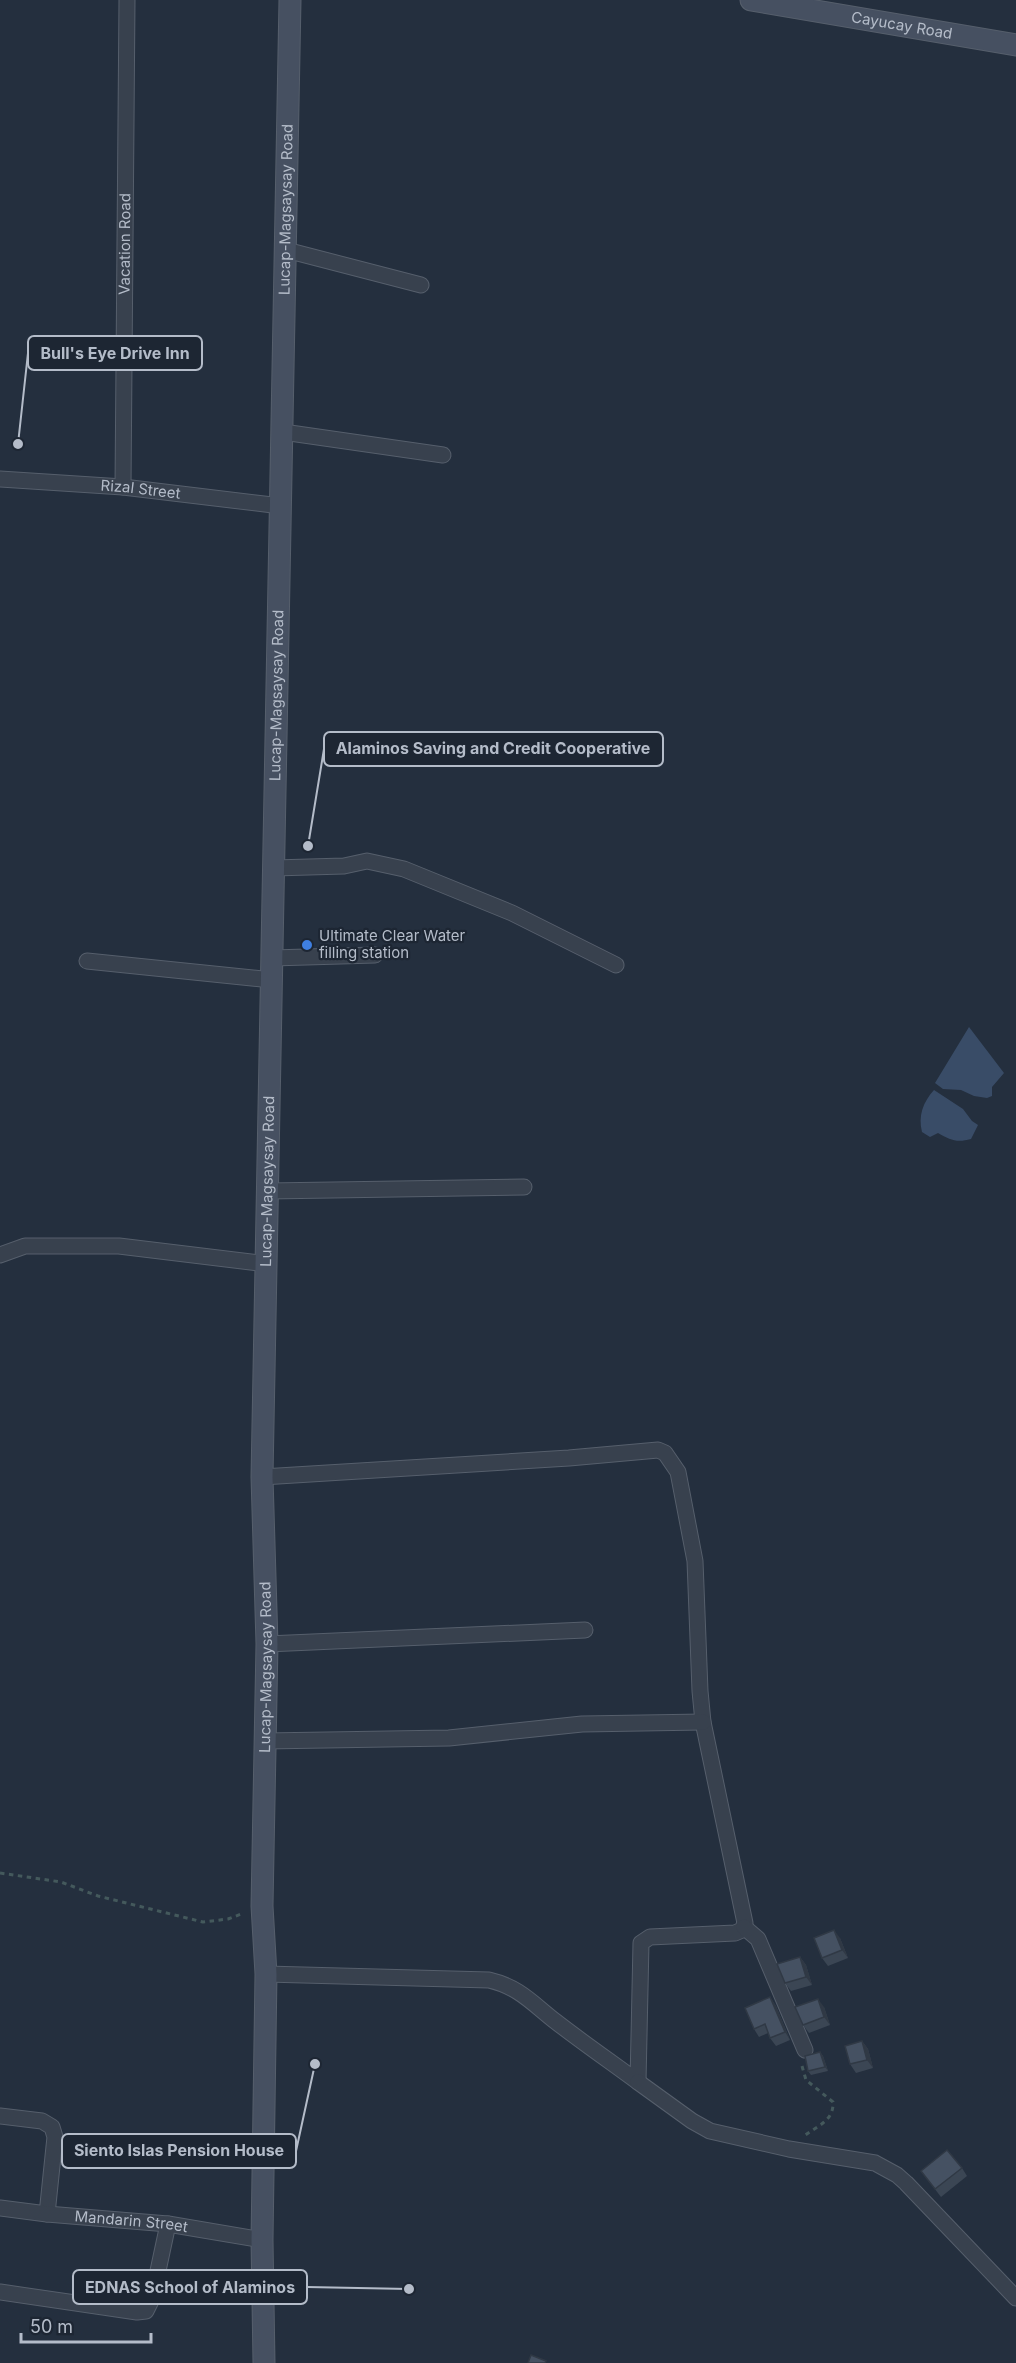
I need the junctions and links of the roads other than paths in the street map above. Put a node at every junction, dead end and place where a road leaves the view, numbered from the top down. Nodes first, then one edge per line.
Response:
1 (127, 0) edge
2 (290, 0) edge
3 (751, 0) edge
4 (1016, 45) edge
5 (285, 250) junction
6 (421, 285) dead end
7 (283, 432) junction
8 (443, 455) dead end
9 (0, 479) edge
10 (123, 487) junction
11 (281, 506) junction
12 (274, 868) junction
13 (375, 955) dead end
14 (273, 958) junction
15 (87, 962) dead end
16 (616, 965) dead end
17 (272, 980) junction
18 (524, 1187) dead end
19 (268, 1191) junction
20 (0, 1254) edge
21 (267, 1264) junction
22 (262, 1477) junction
23 (585, 1630) dead end
24 (267, 1644) junction
25 (703, 1722) junction
26 (265, 1741) junction
27 (744, 1927) junction
28 (266, 1974) junction
29 (805, 2050) road end
30 (639, 2082) junction
31 (0, 2116) edge
32 (0, 2208) edge
33 (47, 2214) junction
34 (168, 2224) junction
35 (262, 2240) junction
36 (0, 2292) edge
37 (1016, 2298) edge
38 (264, 2363) edge

1 - 10 street, Vacation Road
2 - 5 street, Lucap-Magsaysay Road
3 - 4 street, Cayucay Road
5 - 6 street
5 - 7 street, Lucap-Magsaysay Road
7 - 8 street
7 - 11 street, Lucap-Magsaysay Road
9 - 10 street, Rizal Street
10 - 11 street, Rizal Street
11 - 12 street, Lucap-Magsaysay Road
12 - 14 street, Lucap-Magsaysay Road
12 - 16 street
13 - 14 street
14 - 17 street, Lucap-Magsaysay Road
15 - 17 street
17 - 19 street, Lucap-Magsaysay Road
18 - 19 street
19 - 21 street, Lucap-Magsaysay Road
20 - 21 street
21 - 22 street, Lucap-Magsaysay Road
22 - 24 street, Lucap-Magsaysay Road
22 - 25 street
23 - 24 street
24 - 26 street, Lucap-Magsaysay Road
25 - 26 street
25 - 27 street
26 - 28 street, Lucap-Magsaysay Road
27 - 29 street
27 - 30 street
28 - 30 street
28 - 35 street, Lucap-Magsaysay Road
30 - 37 street
31 - 33 street
32 - 33 street, Mandarin Street
33 - 34 street, Mandarin Street
34 - 35 street, Mandarin Street
34 - 36 street
35 - 38 street, Lucap-Magsaysay Road

